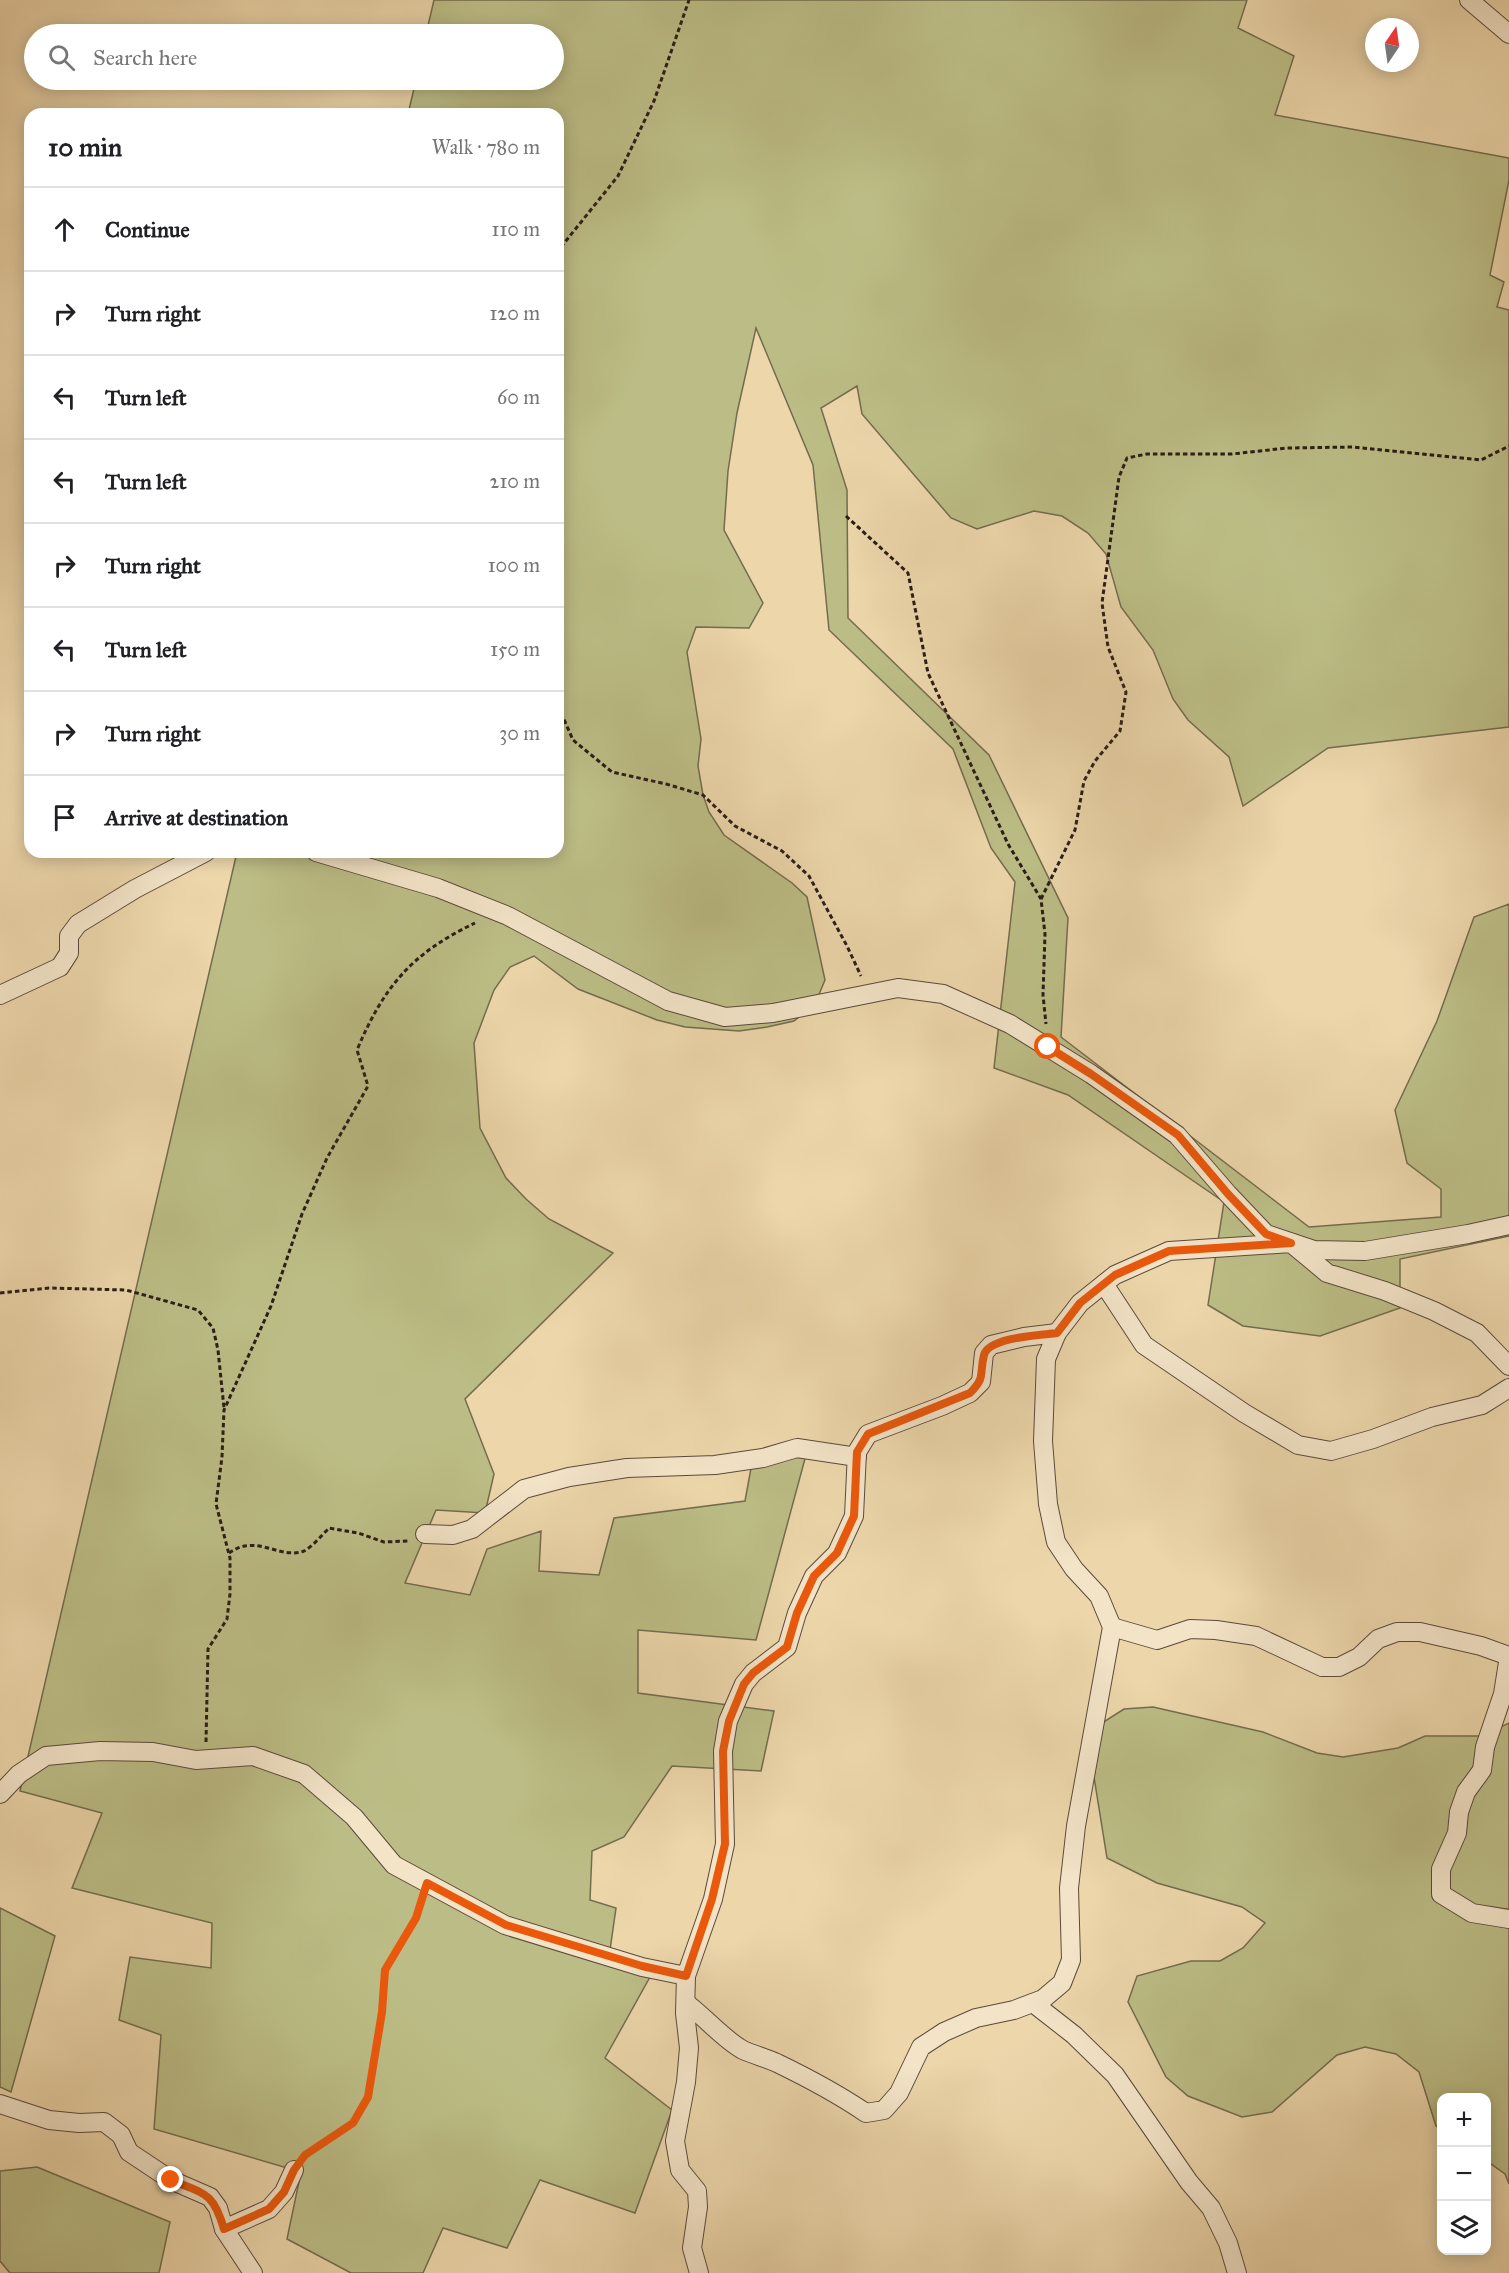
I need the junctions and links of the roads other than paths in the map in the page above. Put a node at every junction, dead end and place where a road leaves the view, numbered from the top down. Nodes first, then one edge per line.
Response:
1 (1468, 0) edge
2 (1509, 34) edge
3 (194, 858) edge
4 (336, 858) edge
5 (0, 995) edge
6 (1509, 1224) edge
7 (1291, 1243) junction
8 (1104, 1284) junction
9 (1057, 1333) junction
10 (1509, 1366) edge
11 (1509, 1388) edge
12 (857, 1457) junction
13 (425, 1534) road end
14 (1112, 1627) junction
15 (1509, 1656) edge
16 (0, 1794) edge
17 (1509, 1919) edge
18 (686, 1976) junction
19 (686, 2003) junction
20 (1033, 2003) junction
21 (0, 2104) edge
22 (294, 2170) road end
23 (224, 2229) junction
24 (253, 2273) edge
25 (699, 2273) edge
26 (1237, 2273) edge

1 - 2 street
3 - 5 street
4 - 7 street
6 - 7 street
7 - 8 street
7 - 10 street
8 - 9 street
8 - 11 street
9 - 12 street
9 - 14 street
12 - 13 street
12 - 18 street
14 - 15 street
14 - 20 street
15 - 17 street
16 - 18 street
18 - 19 street
19 - 20 street
19 - 25 street
20 - 26 street
21 - 23 street
22 - 23 street
23 - 24 street

